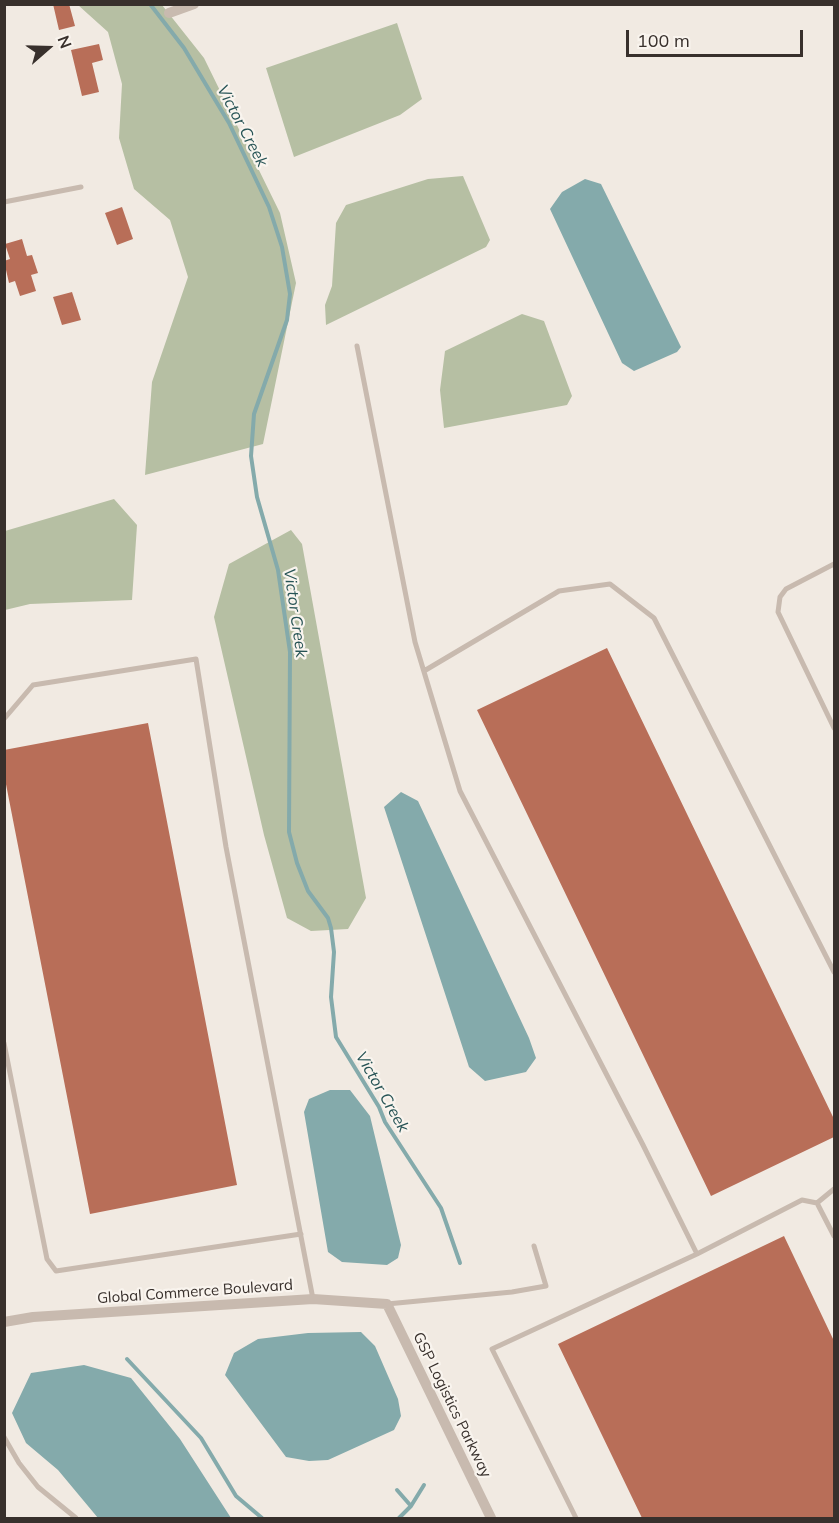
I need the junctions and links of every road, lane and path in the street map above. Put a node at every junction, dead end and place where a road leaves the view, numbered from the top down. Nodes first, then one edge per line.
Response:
1 (194, 4) edge
2 (169, 13) dead end
3 (81, 187) dead end
4 (4, 201) edge
5 (357, 346) dead end
6 (834, 564) edge
7 (424, 671) junction
8 (4, 719) edge
9 (834, 728) edge
10 (834, 972) edge
11 (4, 1043) edge
12 (834, 1189) edge
13 (817, 1203) junction
14 (301, 1234) junction
15 (834, 1236) edge
16 (534, 1246) dead end
17 (697, 1254) junction
18 (313, 1299) junction
19 (387, 1304) junction
20 (4, 1322) edge
21 (4, 1437) edge
22 (76, 1518) edge
23 (491, 1518) edge
24 (576, 1518) edge

1 - 2 street
3 - 4 lane
5 - 7 lane
6 - 9 lane
7 - 10 lane
7 - 17 lane
8 - 14 lane
11 - 14 lane
12 - 13 lane
13 - 15 lane
13 - 17 lane
14 - 18 lane
16 - 19 lane
17 - 24 lane
18 - 19 street, Global Commerce Boulevard
18 - 20 street, Global Commerce Boulevard
19 - 23 street, GSP Logistics Parkway
21 - 22 lane

